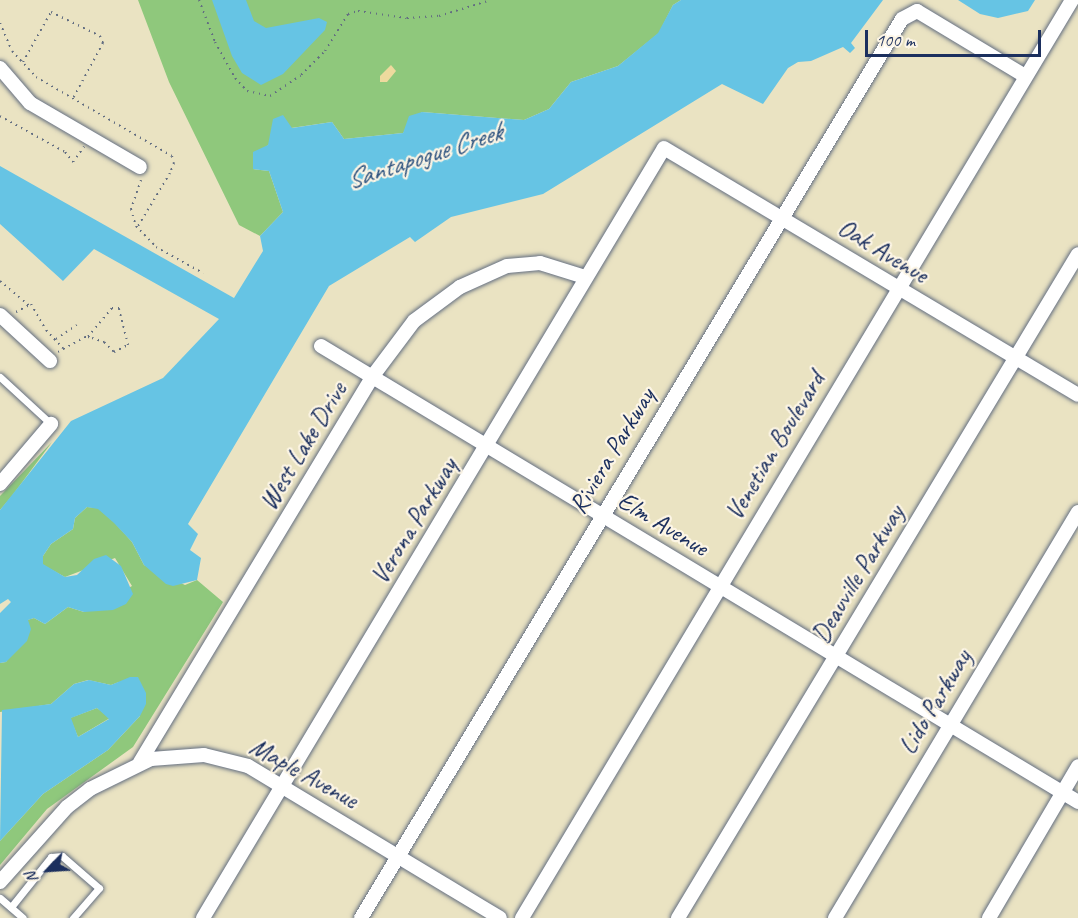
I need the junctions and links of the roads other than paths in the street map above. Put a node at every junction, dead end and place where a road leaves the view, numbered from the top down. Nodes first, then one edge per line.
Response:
1 (1072, 0) edge
2 (0, 68) edge
3 (1025, 76) junction
4 (664, 148) joint
5 (140, 167) road end
6 (783, 219) junction
7 (1078, 254) edge
8 (585, 277) junction
9 (897, 287) junction
10 (4, 318) edge
11 (321, 346) dead end
12 (1015, 357) junction
13 (50, 361) road end
14 (0, 377) edge
15 (372, 377) junction
16 (1078, 395) edge
17 (51, 424) joint
18 (487, 446) junction
19 (0, 484) edge
20 (1078, 512) edge
21 (601, 515) junction
22 (719, 586) junction
23 (836, 656) junction
24 (950, 724) junction
25 (140, 762) junction
26 (1078, 766) edge
27 (282, 785) junction
28 (1062, 792) junction
29 (1078, 802) edge
30 (399, 855) junction
31 (0, 882) edge
32 (0, 898) edge
33 (10, 907) junction
34 (23, 918) edge
35 (73, 918) edge
36 (203, 918) edge
37 (361, 918) edge
38 (500, 918) edge
39 (522, 918) edge
40 (678, 918) edge
41 (836, 918) edge
42 (989, 918) edge

1 - 3 street, Venetian Boulevard
2 - 5 street
3 - 6 street, Riviera Parkway
3 - 9 street, Venetian Boulevard
4 - 6 street, Oak Avenue
4 - 8 street, Verona Parkway
6 - 9 street, Oak Avenue
6 - 21 street, Riviera Parkway
7 - 12 street, Deauville Parkway
8 - 15 street, West Lake Drive
8 - 18 street, Verona Parkway
9 - 12 street, Oak Avenue
9 - 22 street, Venetian Boulevard
10 - 13 street
11 - 15 street, Elm Avenue
12 - 16 street, Oak Avenue
12 - 23 street, Deauville Parkway
14 - 17 lane
15 - 18 street, Elm Avenue
15 - 25 street, West Lake Drive
17 - 19 street
18 - 21 street, Elm Avenue
18 - 27 street, Verona Parkway
20 - 24 street, Lido Parkway
21 - 22 street, Elm Avenue
21 - 30 street, Riviera Parkway
22 - 23 street, Elm Avenue
22 - 39 street, Venetian Boulevard
23 - 24 street, Elm Avenue
23 - 40 street, Deauville Parkway
24 - 28 street, Elm Avenue
24 - 41 street, Lido Parkway
25 - 27 street, Maple Avenue
25 - 31 street, Maple Avenue
26 - 28 street
27 - 30 street, Maple Avenue
27 - 36 street, Verona Parkway
28 - 29 street, Elm Avenue
28 - 42 street
30 - 37 street, Riviera Parkway
30 - 38 street, Maple Avenue
32 - 33 lane
33 - 34 lane
33 - 35 lane

